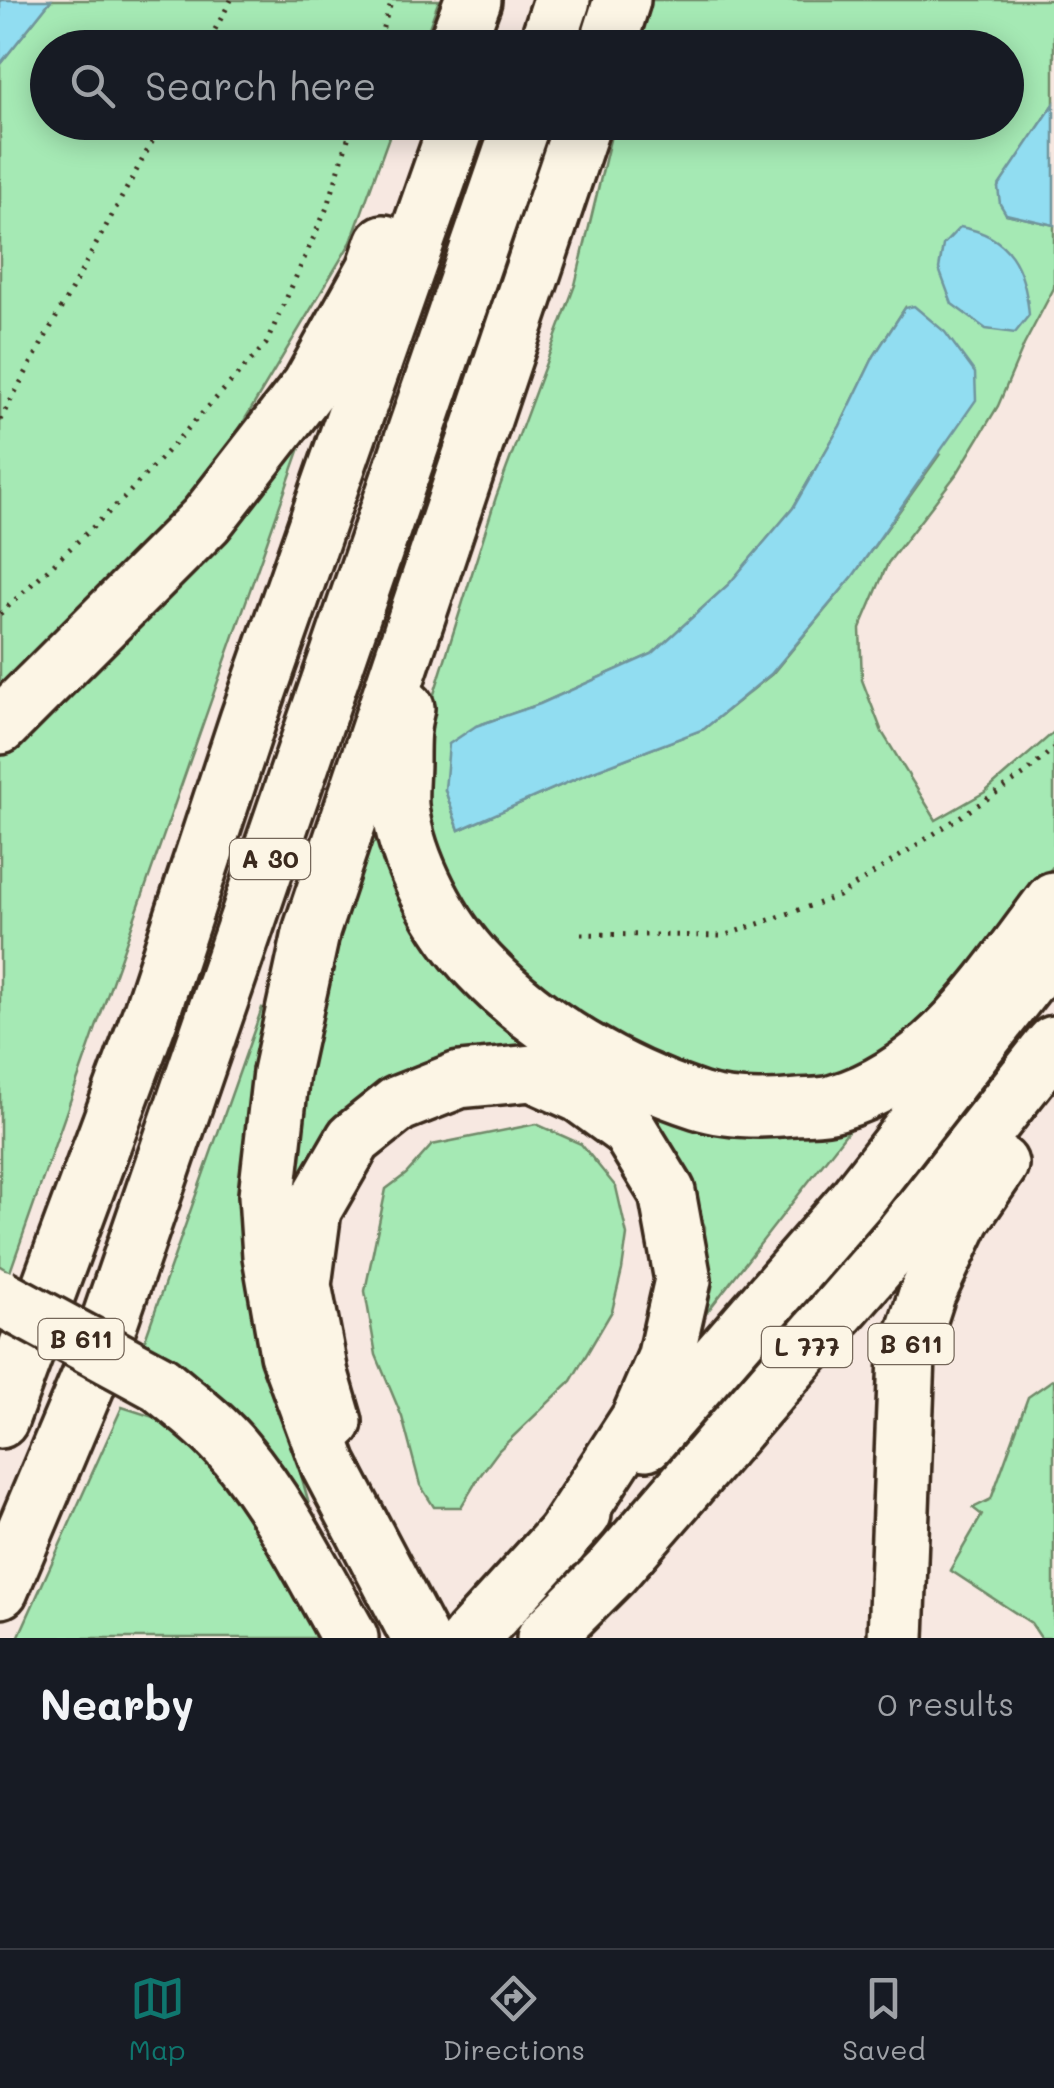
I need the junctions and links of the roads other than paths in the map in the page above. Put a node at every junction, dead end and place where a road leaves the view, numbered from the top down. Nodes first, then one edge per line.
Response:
1 (473, 0) edge
2 (498, 0) edge
3 (562, 0) edge
4 (622, 0) edge
5 (462, 30) edge
6 (488, 30) edge
7 (552, 30) edge
8 (612, 30) edge
9 (421, 140) edge
10 (452, 140) edge
11 (516, 140) edge
12 (576, 140) edge
13 (468, 466) junction
14 (0, 726) edge
15 (1054, 900) edge
16 (1054, 946) edge
17 (1054, 1044) edge
18 (1054, 1090) edge
19 (0, 1298) edge
20 (0, 1420) edge
21 (366, 1538) junction
22 (560, 1541) junction
23 (0, 1590) edge
24 (350, 1638) edge
25 (420, 1638) edge
26 (470, 1638) edge
27 (545, 1638) edge
28 (896, 1638) edge

1 - 5 highway
2 - 6 highway
3 - 7 highway
4 - 8 highway
9 - 14 highway
10 - 20 highway, A 30
11 - 23 highway, A 30
12 - 13 highway
13 - 15 highway
13 - 21 highway
16 - 22 highway, L 777
17 - 27 highway, L 777
18 - 28 highway, B 611
19 - 24 highway, B 611, bridge
21 - 22 highway
21 - 25 highway
22 - 26 highway, L 777

